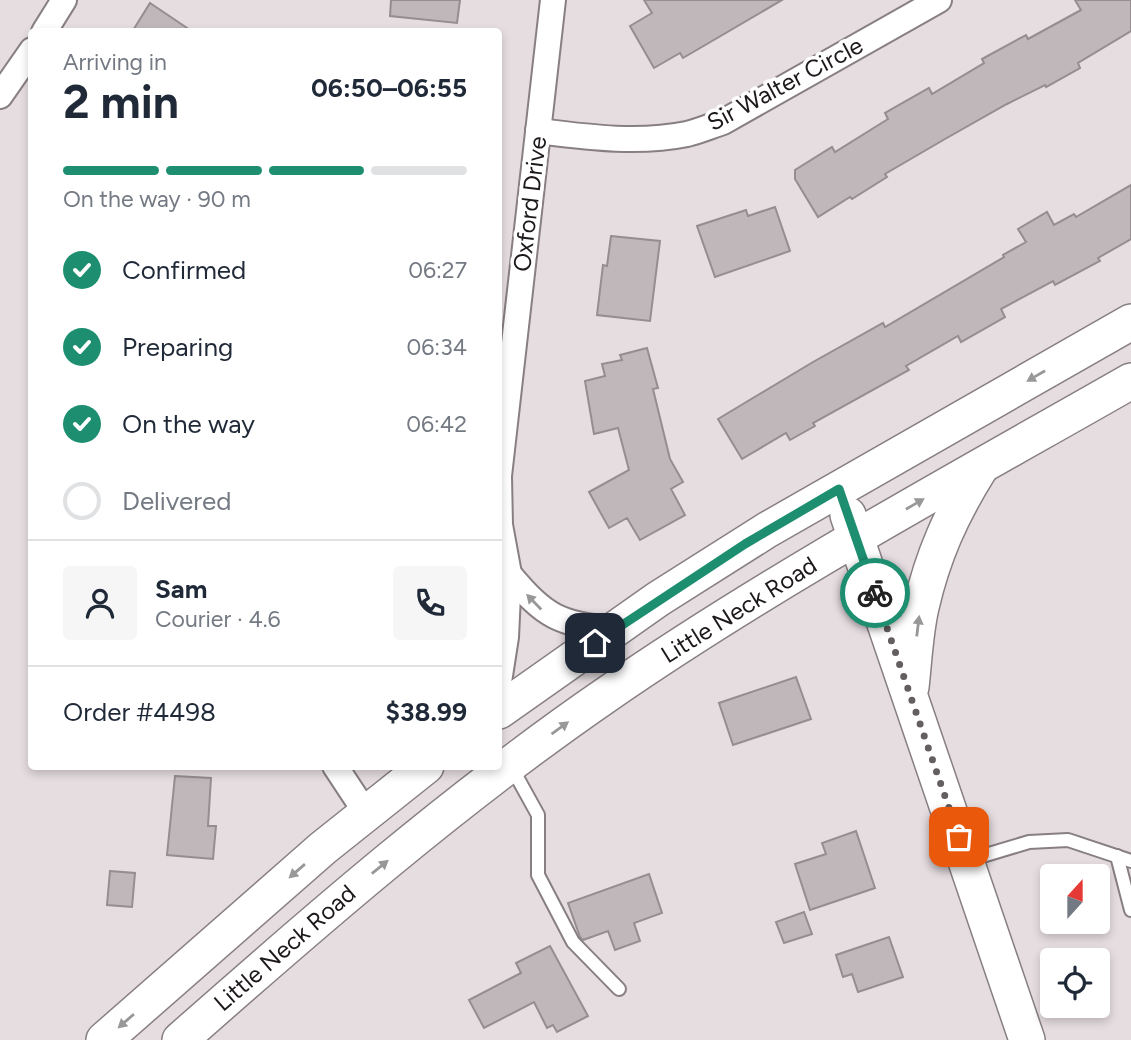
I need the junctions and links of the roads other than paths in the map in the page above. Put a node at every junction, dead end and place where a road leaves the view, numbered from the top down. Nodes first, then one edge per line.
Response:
1 (64, 0) edge
2 (553, 0) edge
3 (939, 0) edge
4 (46, 28) edge
5 (28, 56) edge
6 (0, 96) edge
7 (538, 131) junction
8 (1131, 322) edge
9 (1131, 381) edge
10 (502, 449) edge
11 (981, 466) junction
12 (839, 489) junction
13 (856, 537) junction
14 (502, 542) edge
15 (509, 574) junction
16 (614, 630) junction
17 (502, 663) edge
18 (910, 694) junction
19 (502, 709) edge
20 (510, 765) junction
21 (338, 770) edge
22 (421, 770) edge
23 (366, 813) junction
24 (1116, 856) junction
25 (967, 860) junction
26 (1131, 861) edge
27 (1131, 910) edge
28 (619, 989) dead end
29 (104, 1040) edge
30 (180, 1040) edge
31 (1027, 1040) edge

1 - 4 street
2 - 7 street, Oxford Drive
3 - 7 street, Sir Walter Circle
5 - 6 street
7 - 10 street, Oxford Drive
8 -> 12 street, Little Neck Road
9 - 11 street, Little Neck Road
13 -> 11 street, Little Neck Road
18 -> 11 street
12 - 13 street
12 - 16 street, Little Neck Road
13 - 18 street
20 -> 13 street, Little Neck Road
14 - 15 street, Oxford Drive
16 -> 15 street, Oxford Drive
15 - 17 street, Oxford Drive
16 - 19 street, Little Neck Road
18 - 25 street
20 - 28 lane
30 -> 20 street, Little Neck Road
21 - 23 street
22 - 23 street, Little Neck Road
23 -> 29 street, Little Neck Road
24 - 25 lane
24 - 26 lane
24 - 27 lane
25 - 31 street

